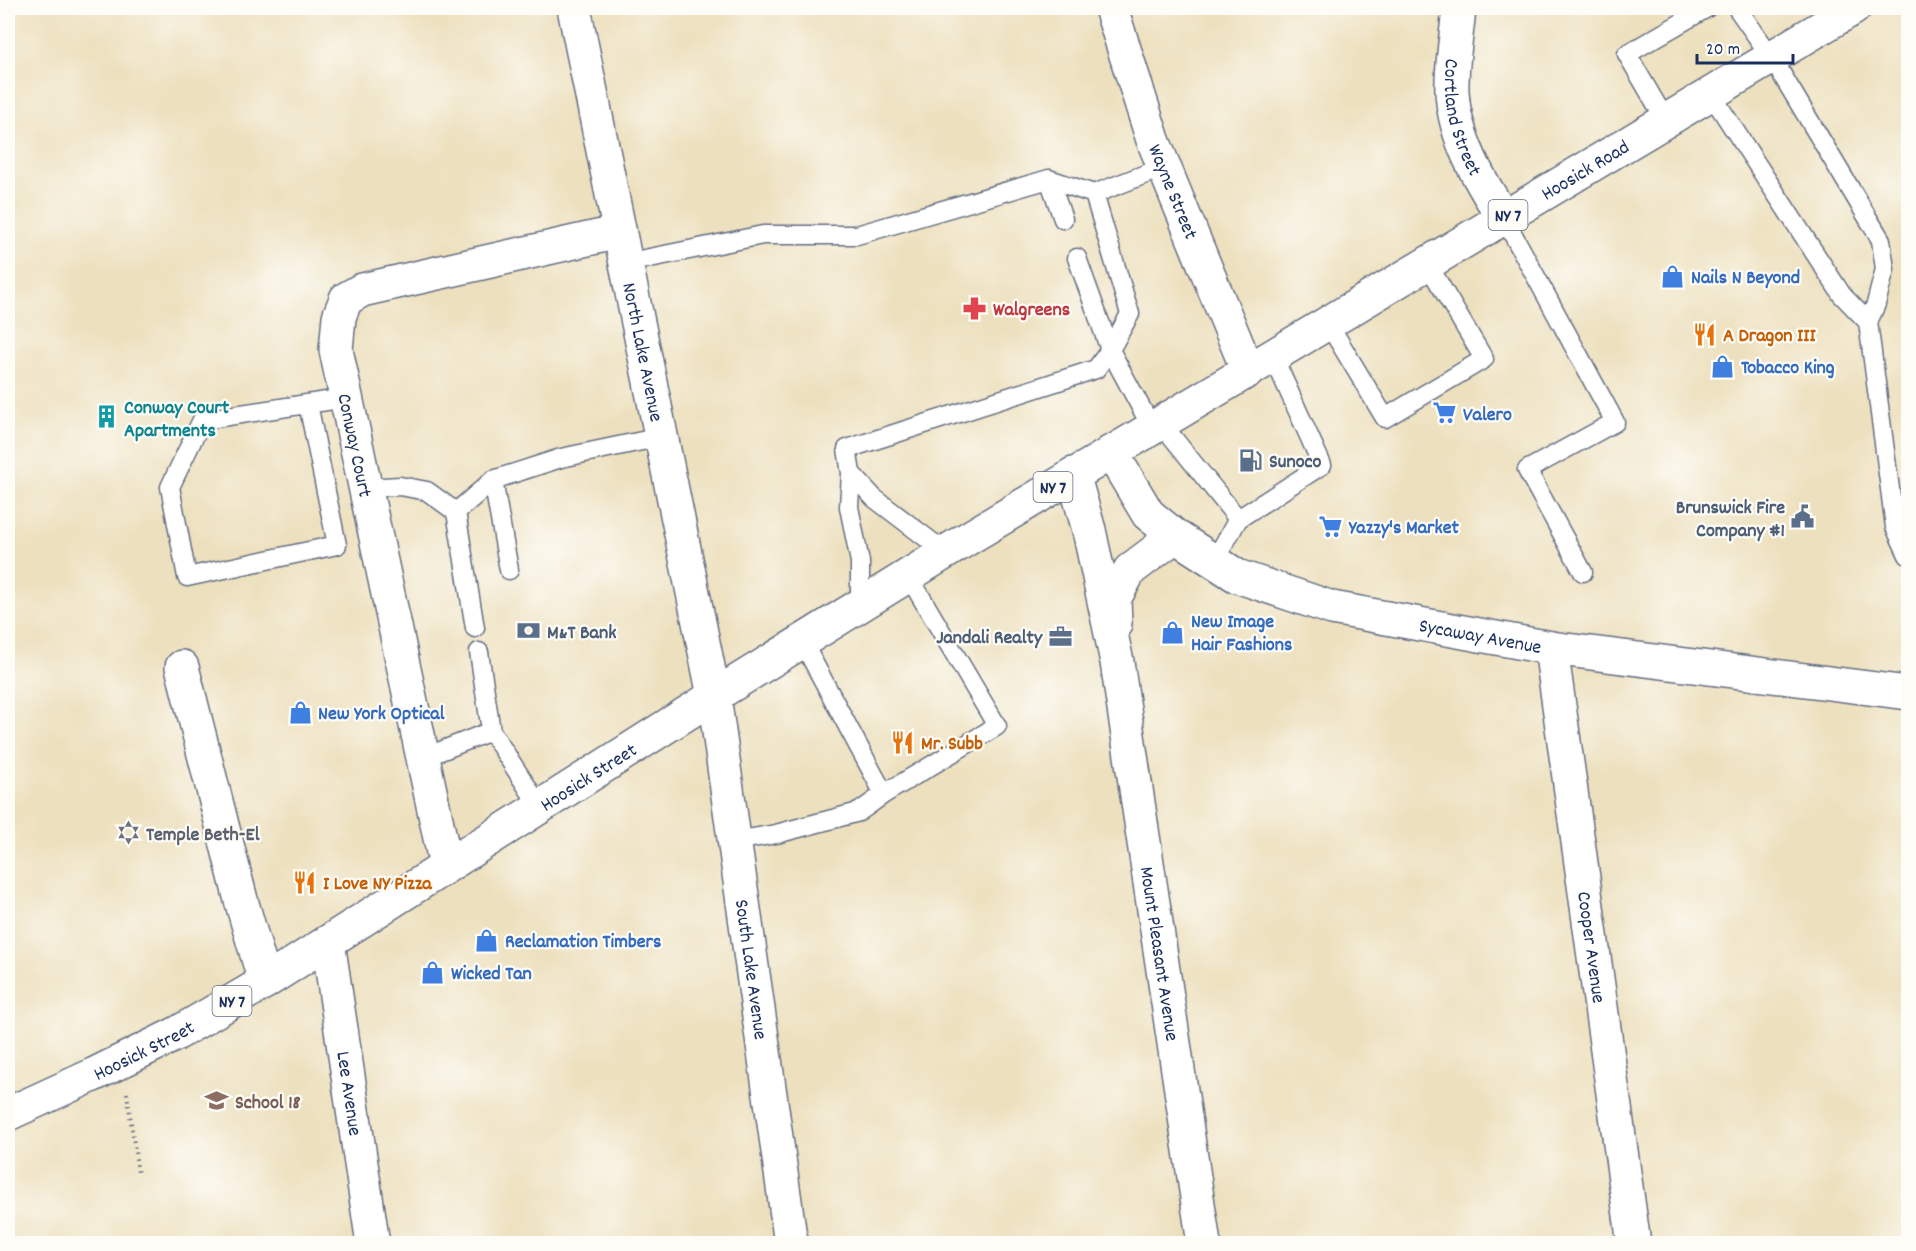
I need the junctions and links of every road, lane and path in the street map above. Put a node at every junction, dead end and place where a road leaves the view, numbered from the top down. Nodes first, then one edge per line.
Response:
1 (574, 8) edge
2 (1111, 8) edge
3 (1459, 8) edge
4 (1707, 8) edge
5 (1737, 8) edge
6 (1843, 10) edge
7 (1772, 58) junction
8 (1710, 94) junction
9 (1666, 121) junction
10 (1164, 167) junction
11 (1049, 179) junction
12 (1094, 194) junction
13 (1504, 218) junction
14 (1063, 219) dead end
15 (622, 248) junction
16 (1077, 258) dead end
17 (1427, 263) junction
18 (1868, 322) junction
19 (1328, 323) junction
20 (1110, 350) junction
21 (1261, 364) junction
22 (346, 398) junction
23 (308, 404) junction
24 (1157, 426) junction
25 (661, 437) junction
26 (1111, 452) junction
27 (851, 473) junction
28 (1073, 474) junction
29 (493, 480) junction
30 (365, 488) junction
31 (456, 512) junction
32 (1238, 519) junction
33 (1175, 536) junction
34 (945, 552) junction
35 (1908, 555) edge
36 (1214, 562) junction
37 (509, 570) dead end
38 (1583, 572) dead end
39 (908, 575) junction
40 (860, 605) junction
41 (475, 628) dead end
42 (802, 641) junction
43 (1551, 648) junction
44 (478, 652) dead end
45 (1117, 662) junction
46 (182, 667) dead end
47 (1908, 693) edge
48 (714, 696) junction
49 (491, 731) junction
50 (423, 758) junction
51 (884, 794) junction
52 (540, 807) junction
53 (735, 841) junction
54 (446, 867) junction
55 (328, 942) junction
56 (265, 982) junction
57 (127, 1092) dead end
58 (8, 1114) edge
59 (138, 1173) dead end
60 (373, 1244) edge
61 (791, 1244) edge
62 (1204, 1244) edge
63 (1634, 1244) edge

1 - 15 main road, North Lake Avenue
2 - 10 main road, Wayne Street
3 - 13 main road, Cortland Street
4 - 9 lane
5 - 7 lane
6 - 7 main road, Hoosick Road / NY 7
7 - 8 main road, Hoosick Road / NY 7
7 - 18 lane
8 - 9 main road, Hoosick Road / NY 7
8 - 18 lane
9 - 13 main road, Hoosick Road / NY 7
10 - 12 lane
10 - 21 main road, Wayne Street
11 - 12 lane
11 - 14 lane
11 - 15 lane
12 - 20 lane
13 - 17 main road, Hoosick Road / NY 7
13 - 38 lane
15 - 22 main road, Conway Court
15 - 25 main road, North Lake Avenue
16 - 20 lane
17 - 19 main road, Hoosick Road / NY 7
17 - 19 lane
18 - 35 lane
19 - 21 main road, Hoosick Road / NY 7
20 - 24 lane
20 - 27 lane
21 - 24 main road, Hoosick Road / NY 7
21 - 32 lane
22 - 23 lane
22 - 30 main road, Conway Court
23 - 23 lane
24 - 26 main road, Hoosick Street / NY 7
24 - 32 lane
25 - 29 lane
25 - 48 main road, North Lake Avenue
26 - 28 main road, Hoosick Street / NY 7
26 - 33 main road, Sycaway Avenue
27 - 34 lane
27 - 40 lane
28 - 34 main road, Hoosick Street / NY 7
28 - 45 main road, Mount Pleasant Avenue
29 - 31 lane
29 - 37 lane
30 - 31 lane
30 - 50 main road, Conway Court
31 - 41 lane
32 - 36 lane
33 - 36 main road, Sycaway Avenue
33 - 45 main road, Mount Pleasant Avenue
34 - 39 main road, Hoosick Street / NY 7
36 - 43 main road, Sycaway Avenue
39 - 40 main road, Hoosick Street / NY 7
39 - 51 lane
40 - 42 main road, Hoosick Street / NY 7
42 - 48 main road, Hoosick Street / NY 7
42 - 51 lane
43 - 47 main road, Sycaway Avenue
43 - 63 main road, Cooper Avenue
44 - 49 lane
45 - 62 main road, Mount Pleasant Avenue
46 - 56 main road
48 - 52 main road, Hoosick Street / NY 7
48 - 53 main road, South Lake Avenue
49 - 50 lane
49 - 52 lane
50 - 54 main road, Conway Court
51 - 53 lane
52 - 54 main road, Hoosick Street / NY 7
53 - 61 main road, South Lake Avenue
54 - 55 main road, Hoosick Street / NY 7
55 - 56 main road, Hoosick Street / NY 7
55 - 60 main road, Lee Avenue
56 - 58 main road, Hoosick Street / NY 7
57 - 59 path

